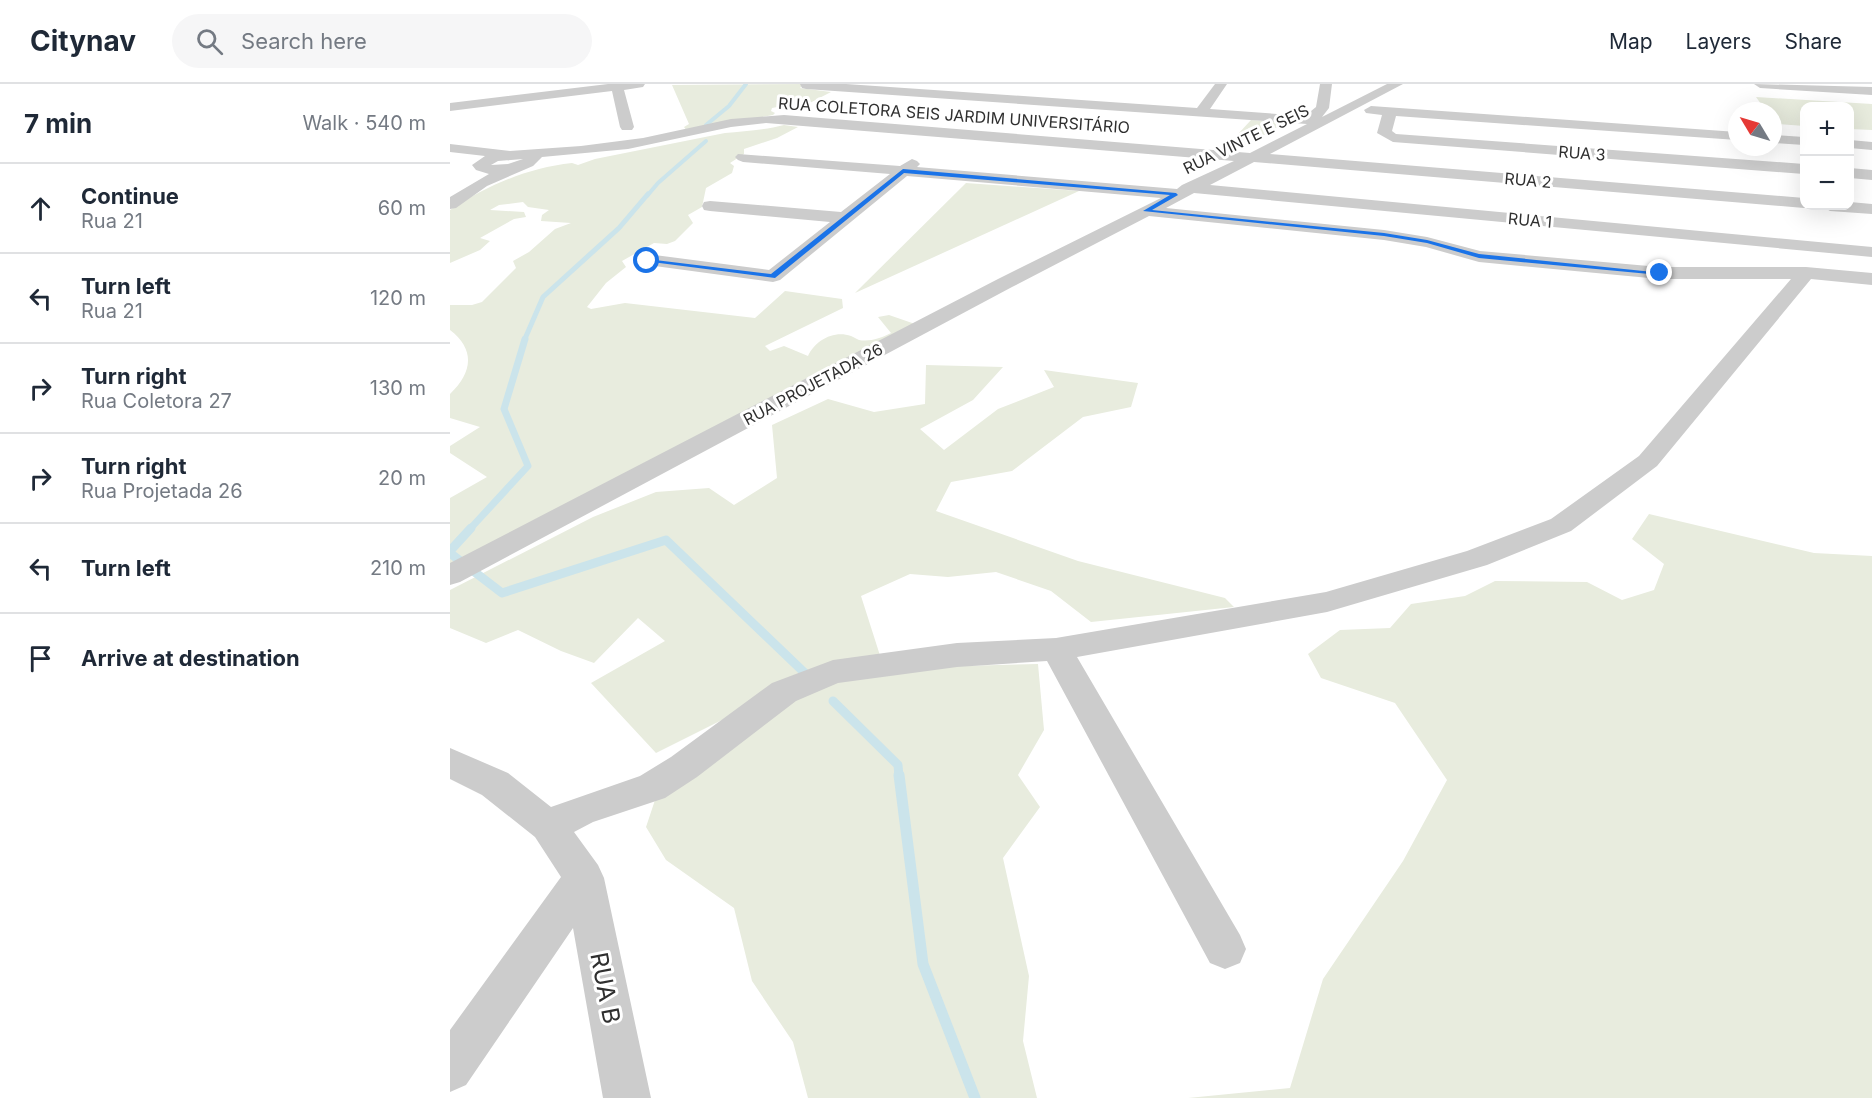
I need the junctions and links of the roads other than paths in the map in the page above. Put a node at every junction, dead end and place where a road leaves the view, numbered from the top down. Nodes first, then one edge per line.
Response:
1 (639, 84) edge
2 (1013, 84) edge
3 (1221, 84) edge
4 (1326, 84) edge
5 (1396, 84) edge
6 (1760, 84) edge
7 (807, 85) edge
8 (617, 87) junction
9 (901, 88) edge
10 (1110, 91) dead end
11 (1872, 91) edge
12 (994, 98) junction
13 (1096, 105) junction
14 (450, 106) edge
15 (1347, 108) junction
16 (1201, 112) junction
17 (1390, 112) junction
18 (1316, 120) junction
19 (627, 127) dead end
20 (1605, 127) junction
21 (954, 132) junction
22 (1728, 135) edge
23 (1782, 140) edge
24 (1800, 141) edge
25 (1854, 144) edge
26 (1872, 146) edge
27 (454, 149) edge
28 (1251, 156) junction
29 (743, 158) dead end
30 (518, 159) junction
31 (1616, 165) junction
32 (1800, 170) edge
33 (903, 171) junction
34 (482, 172) junction
35 (1854, 173) edge
36 (1872, 175) edge
37 (1624, 189) junction
38 (1182, 191) junction
39 (1800, 203) edge
40 (450, 204) edge
41 (710, 206) dead end
42 (1854, 208) edge
43 (1872, 209) edge
44 (1146, 211) junction
45 (847, 218) junction
46 (1635, 230) junction
47 (1872, 252) edge
48 (647, 261) dead end
49 (1806, 273) junction
50 (1872, 279) edge
51 (450, 575) edge
52 (1056, 649) junction
53 (450, 762) edge
54 (549, 826) junction
55 (584, 878) junction
56 (1225, 949) dead end
57 (450, 1068) edge
58 (627, 1098) edge

1 - 8 street
2 - 12 street
3 - 16 street
4 - 18 street
5 - 15 street, RUA VINTE E SEIS
6 - 11 street
7 - 9 street
8 - 14 street
8 - 19 street
9 - 12 street
10 - 13 street
12 - 13 street
12 - 21 street
13 - 16 street
15 - 17 street
15 - 18 street, RUA VINTE E SEIS
16 - 18 street
17 - 20 street
17 - 31 street, RUA 3
18 - 28 street, RUA VINTE E SEIS
20 - 22 street
20 - 31 street
21 - 28 street, RUA COLETORA SEIS JARDIM UNIVERSITÁRIO
21 - 30 street, RUA COLETORA SEIS JARDIM UNIVERSITÁRIO
21 - 33 street
23 - 24 street
25 - 26 street
27 - 30 street
27 - 34 street
28 - 37 street, RUA 2
28 - 38 street, RUA VINTE E SEIS
29 - 33 street, RUA 1
30 - 34 street
31 - 32 street, RUA 3
31 - 37 street
33 - 38 street, RUA 1
33 - 45 street
34 - 40 street
35 - 36 street
37 - 39 street, RUA 2
37 - 46 street
38 - 44 street, RUA PROJETADA 26
38 - 46 street, RUA 1
41 - 45 street
42 - 43 street
44 - 49 street
44 - 51 street, RUA PROJETADA 26
45 - 48 street
46 - 47 street, RUA 1
49 - 50 street
49 - 52 street
52 - 54 street
52 - 56 street
53 - 54 street
54 - 55 street
55 - 57 street
55 - 58 street, RUA B

